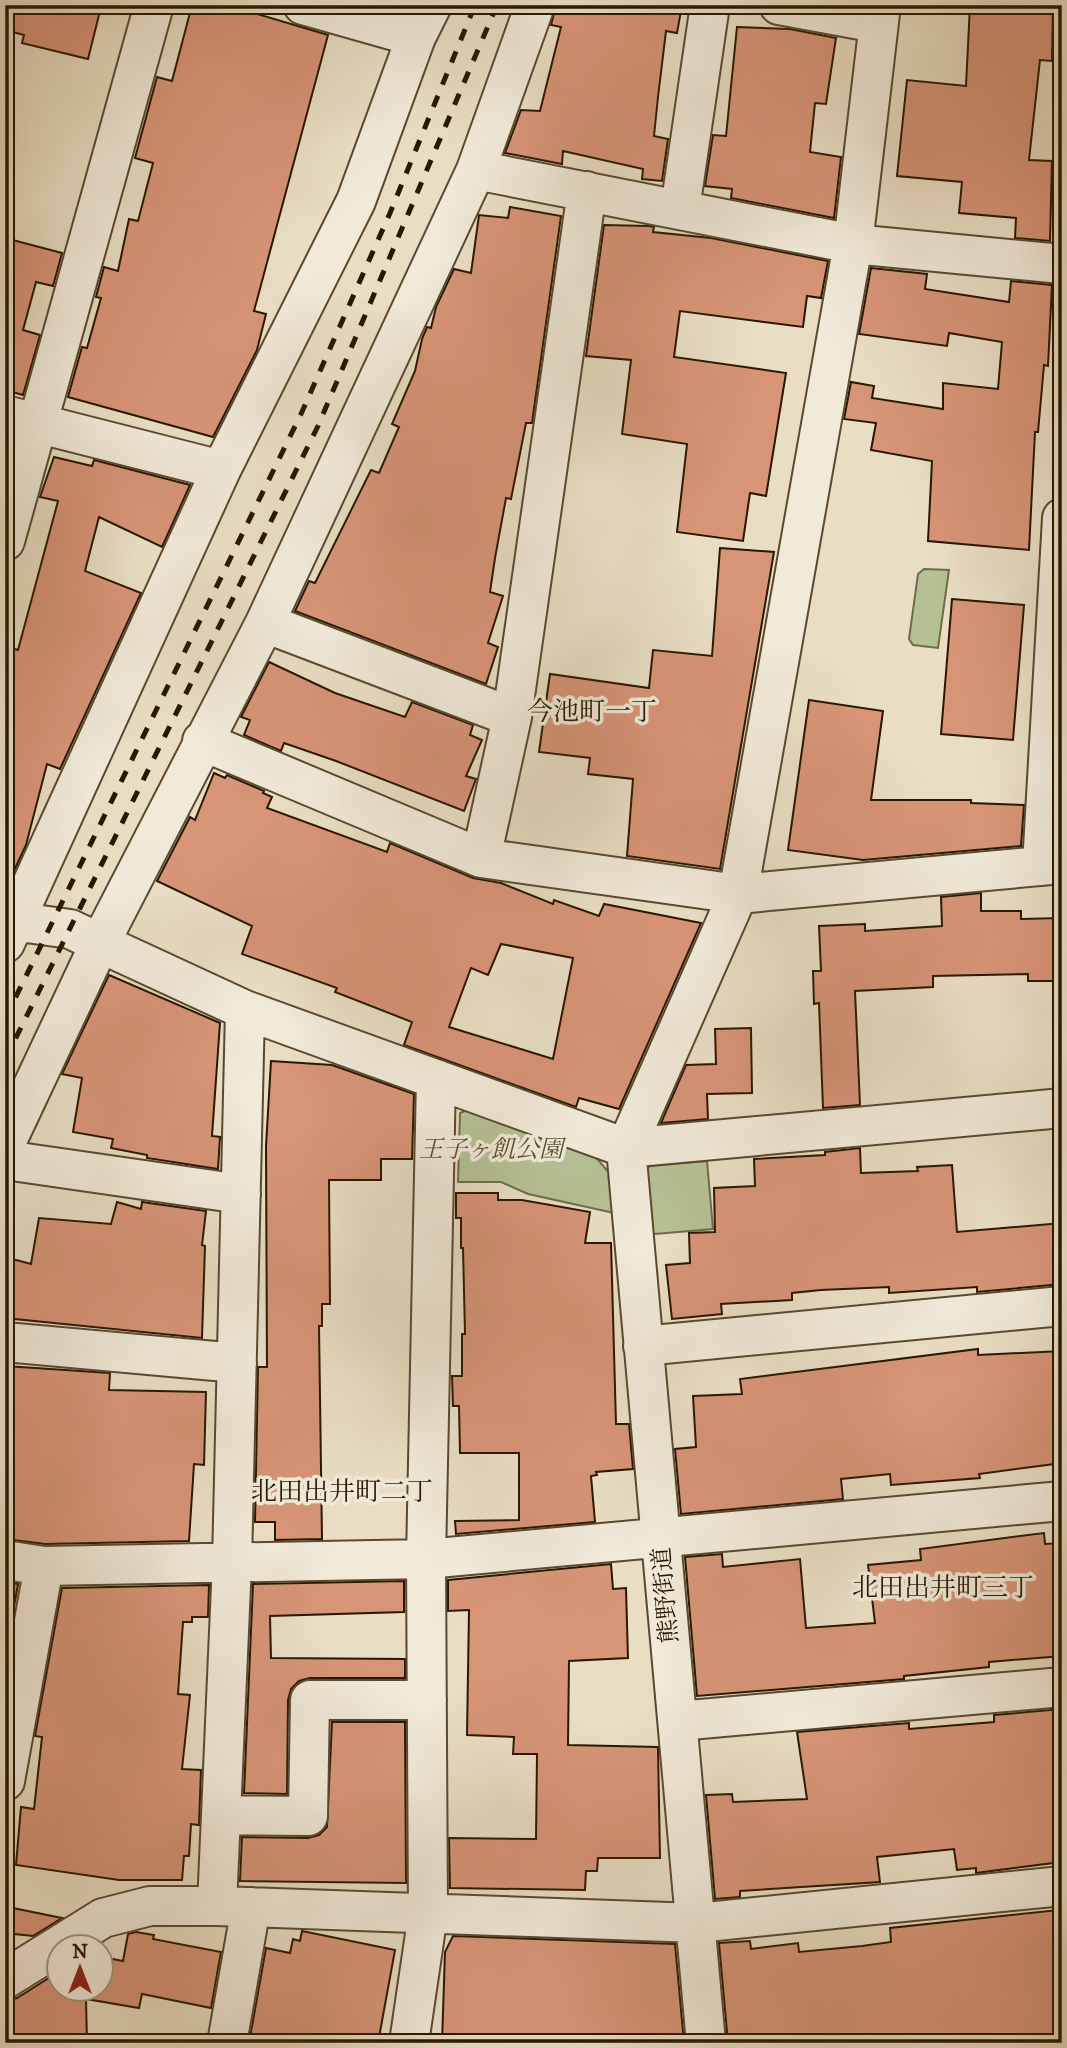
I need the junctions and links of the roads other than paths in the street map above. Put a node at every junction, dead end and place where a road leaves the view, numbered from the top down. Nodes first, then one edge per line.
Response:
1 (154, 5) edge
2 (303, 5) edge
3 (535, 5) edge
4 (710, 5) edge
5 (779, 5) edge
6 (879, 14) edge
7 (424, 21) edge
8 (476, 170) junction
9 (587, 191) junction
10 (680, 209) junction
11 (853, 244) junction
12 (1062, 264) edge
13 (21, 419) edge
14 (220, 470) junction
15 (1062, 518) edge
16 (5, 541) edge
17 (265, 622) junction
18 (512, 717) junction
19 (202, 741) junction
20 (481, 858) junction
21 (1052, 865) edge
22 (738, 894) junction
23 (9, 928) edge
24 (100, 943) junction
25 (245, 1010) junction
26 (436, 1079) junction
27 (1062, 1108) edge
28 (5, 1145) edge
29 (626, 1148) junction
30 (5, 1160) edge
31 (241, 1194) junction
32 (1062, 1306) edge
33 (5, 1342) edge
34 (643, 1346) junction
35 (237, 1363) junction
36 (1062, 1502) edge
37 (661, 1537) junction
38 (426, 1559) junction
39 (5, 1560) edge
40 (232, 1563) junction
41 (44, 1566) junction
42 (1062, 1687) edge
43 (427, 1700) junction
44 (678, 1721) junction
45 (5, 1781) edge
46 (221, 1815) junction
47 (1062, 1886) edge
48 (234, 1906) junction
49 (428, 1914) junction
50 (697, 1923) junction
51 (5, 1979) edge
52 (227, 2043) edge
53 (409, 2043) edge
54 (706, 2043) edge

1 - 13 street
2 - 7 street
3 - 8 street
4 - 10 street
5 - 6 street
6 - 11 street
7 - 14 street
8 - 9 street
8 - 17 street
9 - 10 street
9 - 18 street
10 - 11 street
11 - 12 street
11 - 22 street
13 - 14 street
13 - 16 street
14 - 23 street
15 - 21 street
17 - 18 street
17 - 19 street
18 - 20 street
19 - 20 street
19 - 24 street
20 - 22 street
21 - 22 street
22 - 29 street
23 - 24 street
24 - 25 street
24 - 28 street
25 - 26 street
25 - 31 street
26 - 29 street
26 - 38 street
27 - 29 street
29 - 34 street, 熊野街道
30 - 31 street
31 - 35 street
32 - 34 street
33 - 35 street
34 - 37 street, 熊野街道
35 - 40 street
36 - 37 street
37 - 38 street
37 - 44 street, 熊野街道
38 - 40 street
38 - 43 street
39 - 41 street
40 - 41 street
40 - 46 street
41 - 45 street
42 - 44 street
43 - 46 street
43 - 49 street
44 - 50 street, 熊野街道
46 - 48 street
47 - 50 street
48 - 49 street
48 - 51 street
48 - 52 street
49 - 50 street
49 - 53 street
50 - 54 street, 熊野街道

